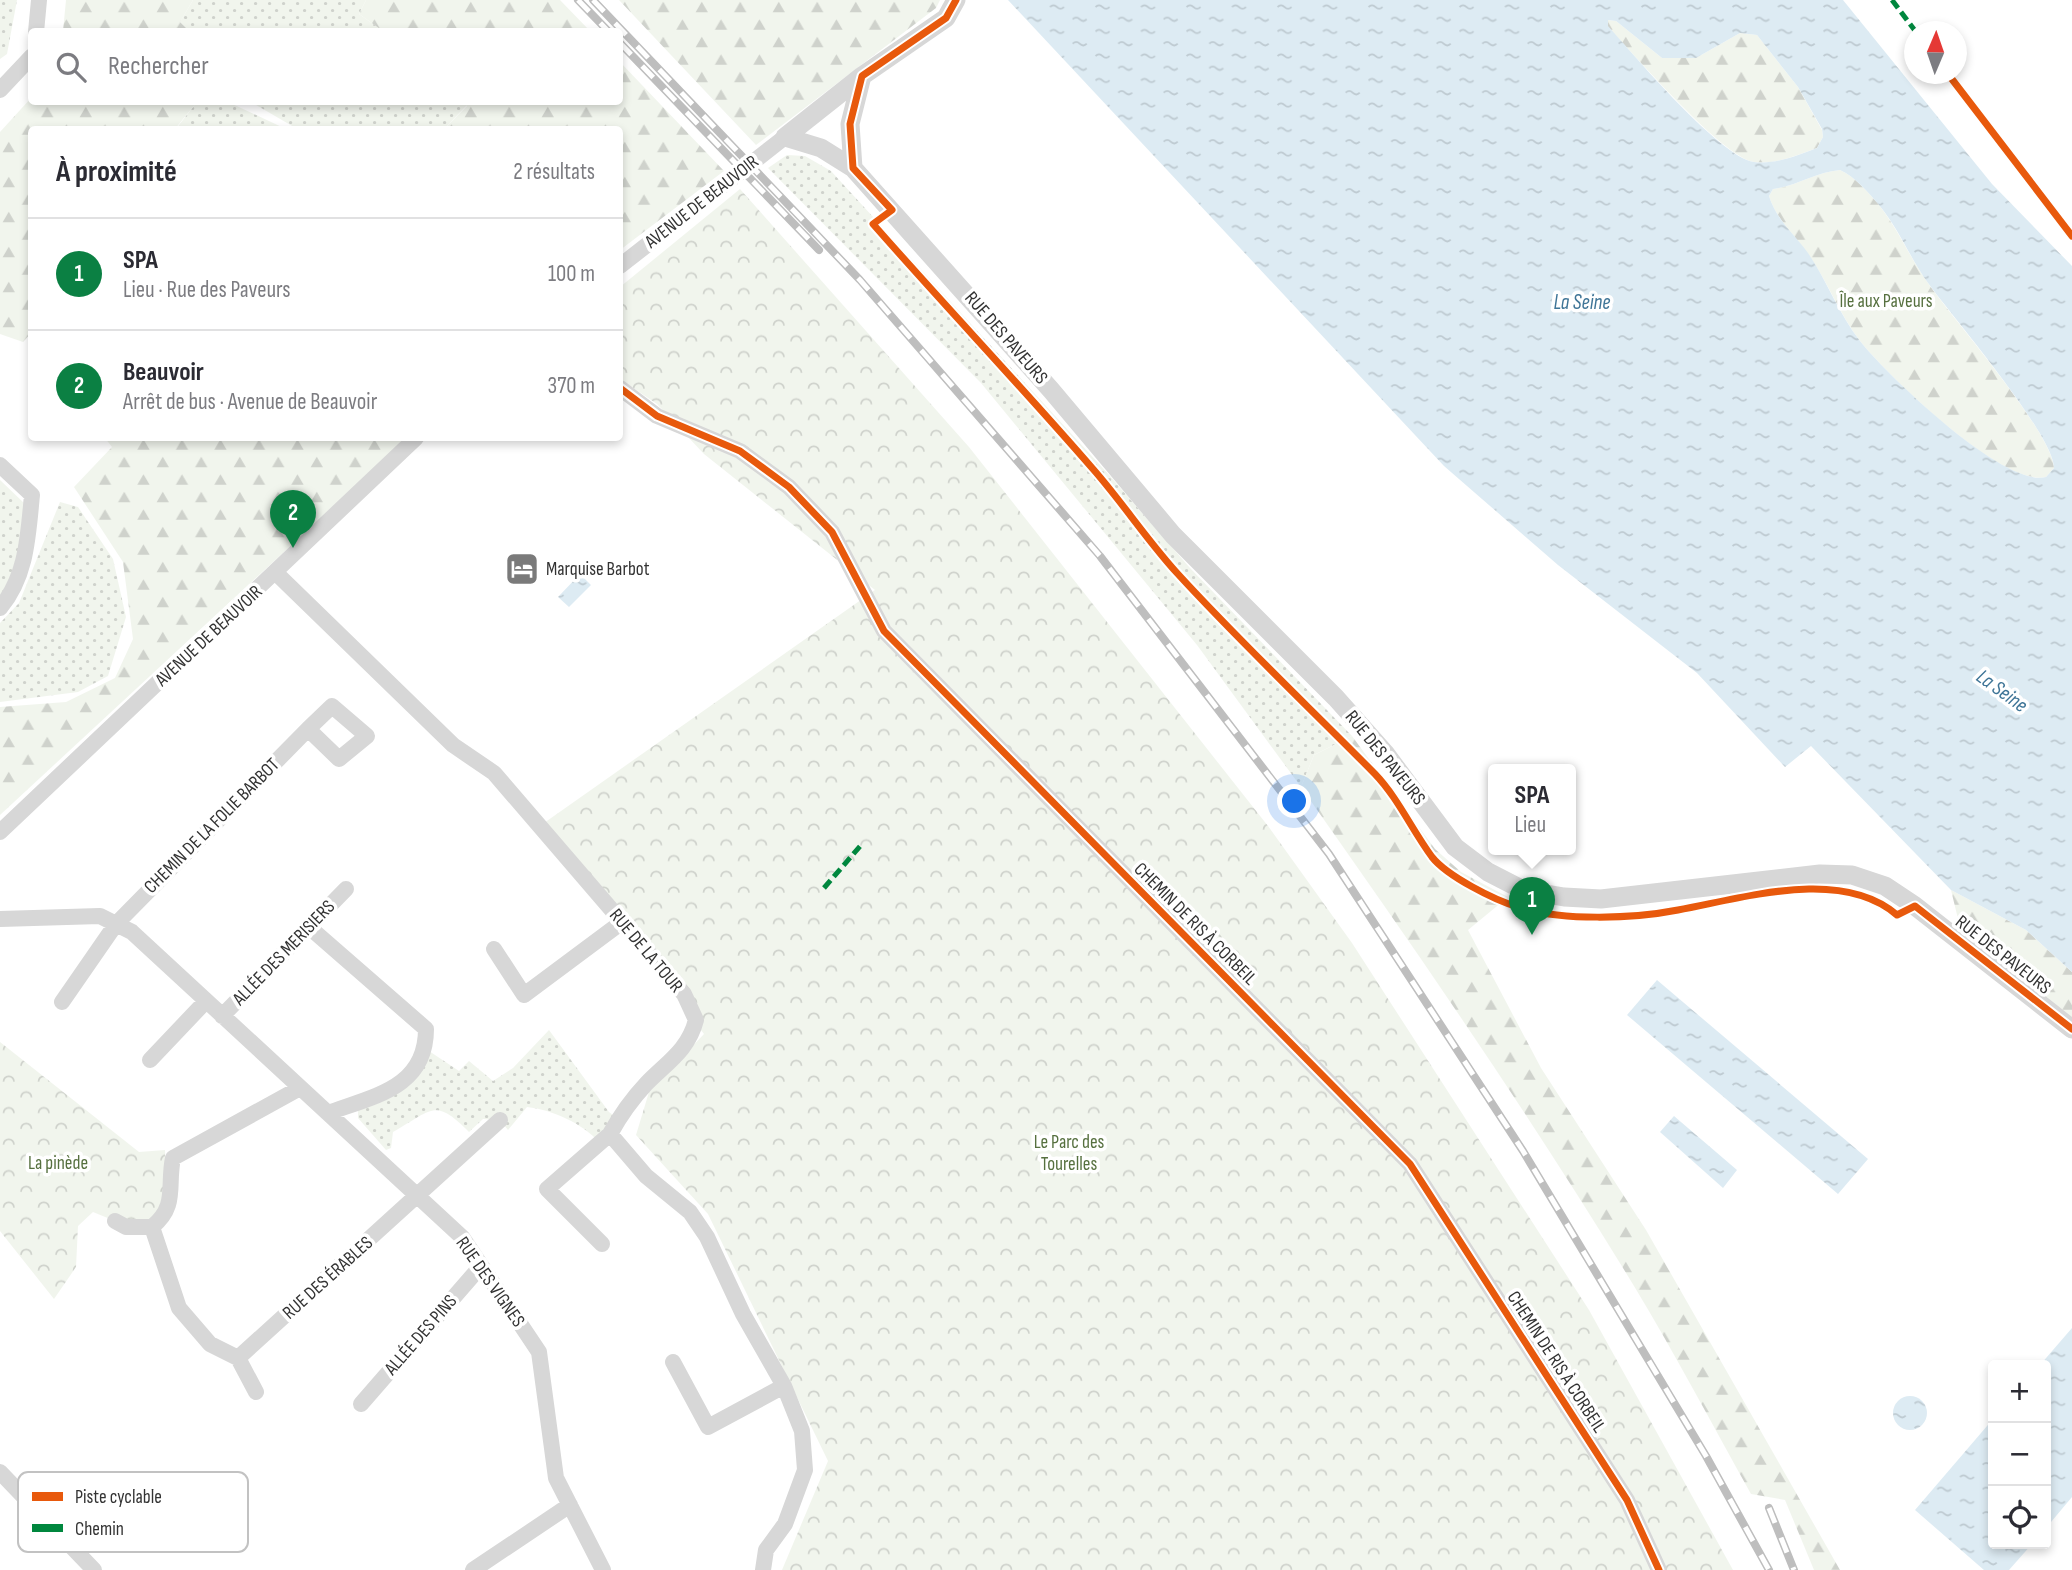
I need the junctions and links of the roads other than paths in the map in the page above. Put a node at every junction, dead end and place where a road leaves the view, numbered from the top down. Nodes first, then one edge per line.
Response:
1 (40, 0) edge
2 (956, 0) edge
3 (36, 28) edge
4 (28, 60) edge
5 (862, 76) junction
6 (0, 90) edge
7 (785, 137) junction
8 (853, 168) junction
9 (623, 264) edge
10 (623, 390) edge
11 (413, 441) edge
12 (0, 464) edge
13 (276, 573) junction
14 (0, 608) edge
15 (308, 729) dead end
16 (0, 832) edge
17 (346, 889) dead end
18 (0, 919) edge
19 (622, 922) junction
20 (116, 924) junction
21 (309, 927) junction
22 (494, 949) dead end
23 (206, 1001) junction
24 (62, 1002) dead end
25 (222, 1016) junction
26 (2072, 1030) edge
27 (150, 1060) dead end
28 (300, 1088) junction
29 (328, 1113) junction
30 (500, 1120) dead end
31 (610, 1134) junction
32 (418, 1198) junction
33 (115, 1221) dead end
34 (152, 1227) junction
35 (602, 1244) dead end
36 (481, 1266) junction
37 (238, 1358) junction
38 (673, 1362) dead end
39 (784, 1385) junction
40 (256, 1392) dead end
41 (361, 1404) dead end
42 (0, 1472) edge
43 (18, 1491) edge
44 (570, 1505) junction
45 (77, 1552) edge
46 (94, 1570) edge
47 (473, 1570) edge
48 (603, 1570) edge
49 (763, 1570) edge
50 (1659, 1570) edge

1 - 3 street
2 - 5 street
4 - 6 street
5 - 7 street
5 - 8 street
7 - 8 street, RUE DES PAVEURS
7 - 9 street, AVENUE DE BEAUVOIR
8 - 26 street, RUE DES PAVEURS
10 - 50 street, CHEMIN DE RIS À CORBEIL
11 - 13 street, AVENUE DE BEAUVOIR
12 - 14 street
13 - 16 street, AVENUE DE BEAUVOIR
13 - 19 street, RUE DE LA TOUR
15 - 20 street, CHEMIN DE LA FOLIE BARBOT
17 - 21 street, ALLÉE DES MERISIERS
18 - 20 street, RUE DES VIGNES
19 - 22 street
19 - 31 street, RUE DE LA TOUR
20 - 23 street, RUE DES VIGNES
20 - 24 street
21 - 25 street, ALLÉE DES MERISIERS
21 - 29 street
23 - 25 street, RUE DES VIGNES
23 - 27 street
25 - 28 street, RUE DES VIGNES
28 - 29 street, RUE DES VIGNES
28 - 34 street
29 - 32 street, RUE DES VIGNES
30 - 32 street, RUE DES ÉRABLES
31 - 35 street, RUE DE LA TOUR
31 - 39 street
32 - 36 street, RUE DES VIGNES
32 - 37 street, RUE DES ÉRABLES
33 - 34 street
34 - 37 street
36 - 41 street, ALLÉE DES PINS
36 - 44 street, RUE DES VIGNES
37 - 40 street
38 - 39 street
39 - 49 street
42 - 43 street
44 - 47 street
44 - 48 street, RUE DES VIGNES
45 - 46 street

